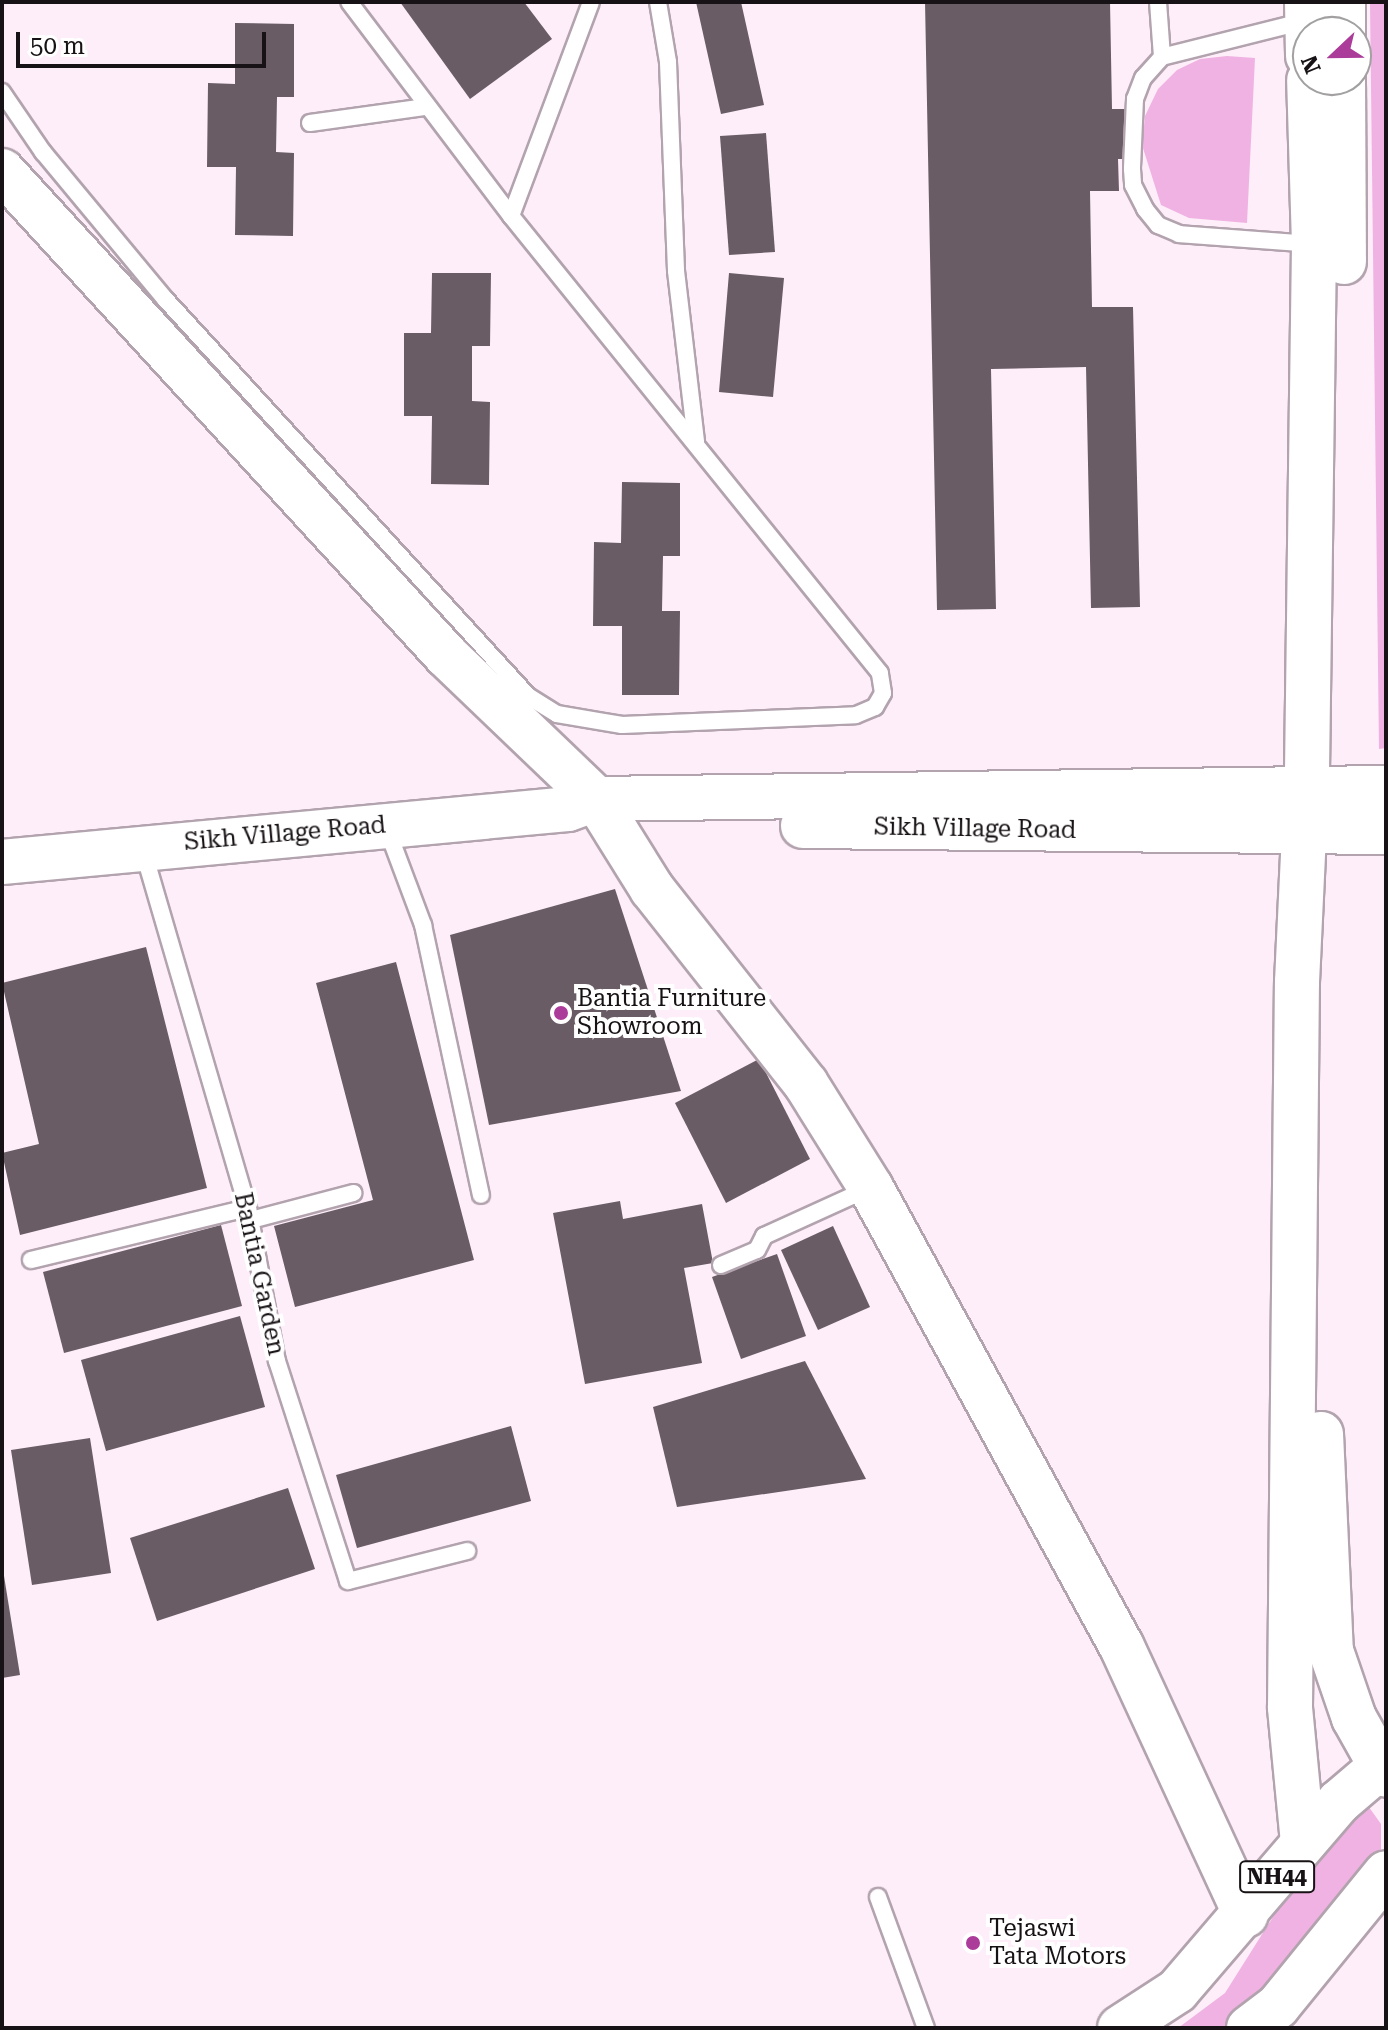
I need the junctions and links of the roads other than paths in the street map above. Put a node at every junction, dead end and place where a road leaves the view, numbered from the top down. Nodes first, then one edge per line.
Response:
1 (349, 2) edge
2 (591, 2) edge
3 (658, 2) edge
4 (1158, 2) edge
5 (1292, 29) edge
6 (1162, 57) junction
7 (2, 92) edge
8 (1311, 96) edge
9 (1342, 96) edge
10 (426, 107) junction
11 (310, 123) dead end
12 (2, 171) edge
13 (511, 216) junction
14 (1329, 245) junction
15 (696, 444) junction
16 (1386, 788) edge
17 (592, 811) junction
18 (1318, 811) junction
19 (386, 825) junction
20 (1386, 832) edge
21 (142, 847) junction
22 (2, 862) edge
23 (871, 1188) junction
24 (353, 1193) dead end
25 (481, 1195) dead end
26 (249, 1214) junction
27 (31, 1260) dead end
28 (721, 1265) dead end
29 (467, 1551) dead end
30 (1383, 1771) edge
31 (1303, 1843) junction
32 (1386, 1873) edge
33 (878, 1897) dead end
34 (1246, 1915) junction
35 (1273, 2021) edge
36 (926, 2028) edge
37 (1120, 2028) edge

1 - 10 lane
2 - 13 lane
3 - 15 lane
4 - 6 lane
5 - 6 lane
6 - 14 lane
7 - 15 lane
8 - 14 main road
9 - 14 main road
10 - 11 lane
10 - 13 lane
12 - 17 main road
13 - 15 lane
14 - 18 main road
16 - 18 main road
17 - 18 main road, Sikh Village Road
17 - 19 main road, Sikh Village Road
17 - 23 main road
18 - 20 main road, Sikh Village Road
18 - 30 main road
18 - 31 main road
19 - 21 main road, Sikh Village Road
19 - 25 lane
21 - 22 main road, Sikh Village Road
21 - 26 lane, Bantia Garden
23 - 28 lane
23 - 34 main road
24 - 26 lane
26 - 27 lane
26 - 29 lane, Bantia Garden
30 - 31 main road, NH44
31 - 34 main road, NH44
32 - 35 main road
33 - 36 lane
34 - 37 main road, NH44

